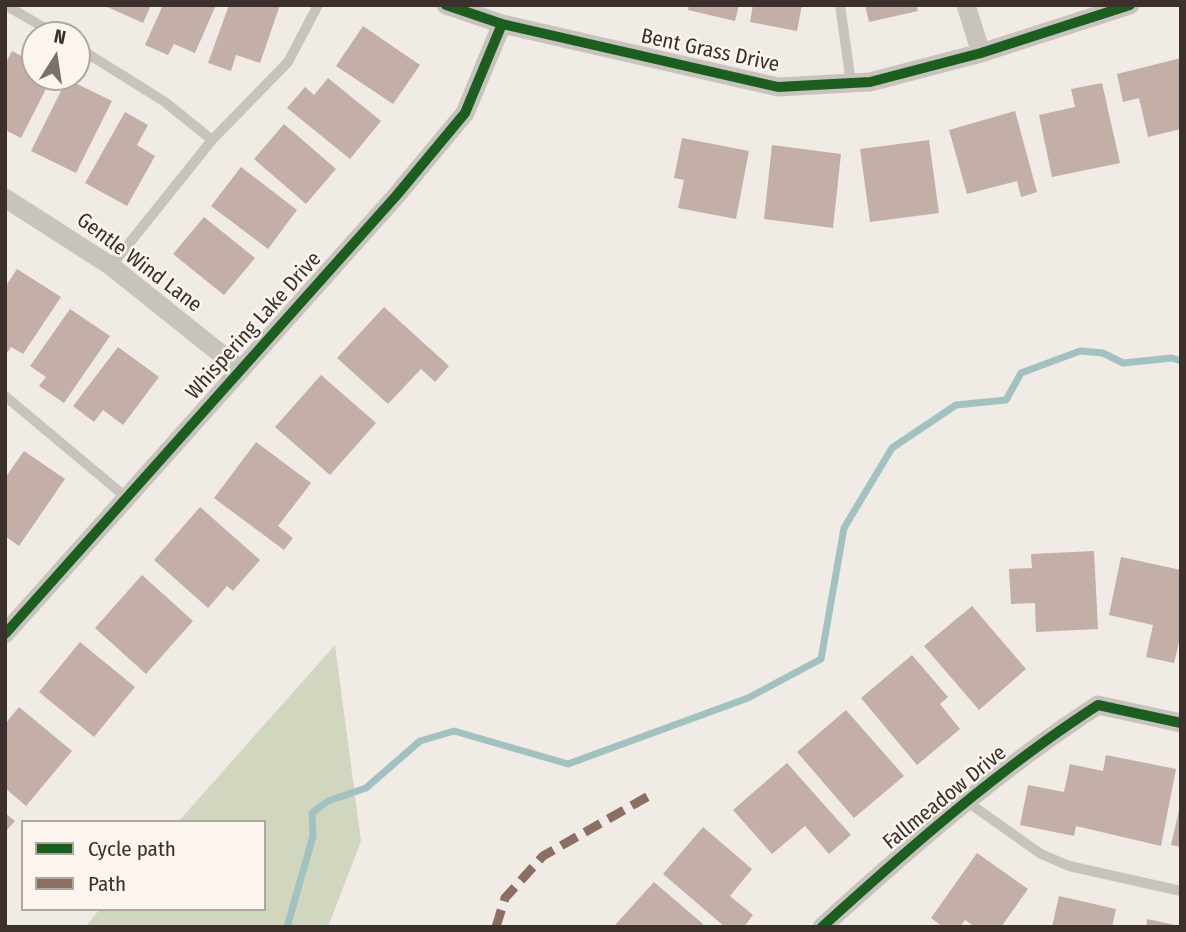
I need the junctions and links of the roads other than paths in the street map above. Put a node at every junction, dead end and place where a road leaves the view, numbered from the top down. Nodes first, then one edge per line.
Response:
1 (5, 5) edge
2 (318, 5) edge
3 (446, 5) edge
4 (840, 5) edge
5 (966, 5) edge
6 (1130, 5) edge
7 (33, 21) edge
8 (502, 24) junction
9 (981, 53) junction
10 (91, 56) edge
11 (851, 83) junction
12 (212, 140) junction
13 (5, 198) edge
14 (111, 265) junction
15 (241, 370) junction
16 (5, 396) edge
17 (127, 498) junction
18 (9, 622) edge
19 (1181, 723) edge
20 (966, 802) junction
21 (1181, 891) edge
22 (834, 923) edge

1 - 7 lane
2 - 12 lane
3 - 8 street, Bent Grass Drive
4 - 11 lane
5 - 9 street
6 - 9 street, Bent Grass Drive
8 - 11 street, Bent Grass Drive
8 - 15 street, Whispering Lake Drive
9 - 11 street, Bent Grass Drive
10 - 12 lane
12 - 14 lane
13 - 14 street, Gentle Wind Lane
14 - 15 street, Gentle Wind Lane
15 - 17 street, Whispering Lake Drive
16 - 17 lane
17 - 18 street, Whispering Lake Drive
19 - 20 street, Fallmeadow Drive
20 - 21 lane
20 - 22 street, Fallmeadow Drive

